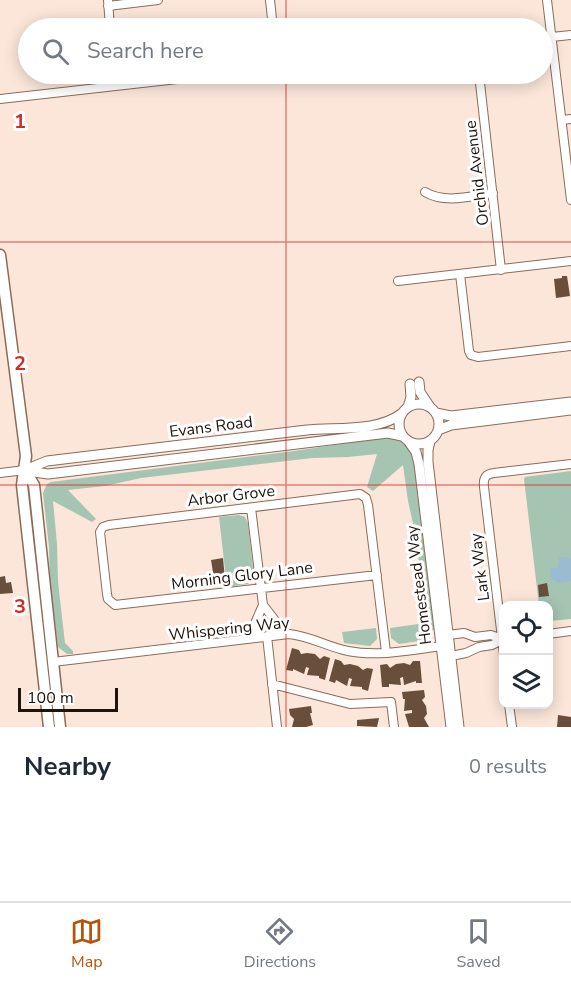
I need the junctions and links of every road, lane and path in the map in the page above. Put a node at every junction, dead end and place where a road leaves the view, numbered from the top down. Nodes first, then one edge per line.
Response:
1 (158, 0) edge
2 (270, 0) edge
3 (547, 0) edge
4 (108, 3) edge
5 (110, 18) edge
6 (272, 18) edge
7 (549, 18) edge
8 (571, 35) edge
9 (553, 37) edge
10 (553, 46) edge
11 (116, 84) edge
12 (480, 84) edge
13 (0, 99) edge
14 (571, 119) edge
15 (561, 120) junction
16 (425, 192) dead end
17 (493, 193) junction
18 (571, 200) edge
19 (0, 255) edge
20 (571, 261) edge
21 (501, 270) junction
22 (460, 274) junction
23 (398, 281) dead end
24 (571, 346) edge
25 (571, 402) edge
26 (404, 410) junction
27 (433, 410) junction
28 (571, 410) edge
29 (438, 430) junction
30 (406, 439) junction
31 (228, 440) junction
32 (430, 441) junction
33 (230, 453) junction
34 (571, 464) edge
35 (25, 471) junction
36 (0, 473) edge
37 (251, 508) junction
38 (377, 574) junction
39 (261, 588) junction
40 (111, 602) joint
41 (263, 605) junction
42 (499, 609) edge
43 (571, 631) edge
44 (553, 633) edge
45 (276, 635) junction
46 (448, 635) junction
47 (267, 636) junction
48 (257, 637) junction
49 (473, 637) junction
50 (499, 638) edge
51 (499, 641) edge
52 (441, 646) junction
53 (475, 648) junction
54 (386, 652) junction
55 (451, 656) junction
56 (53, 662) junction
57 (272, 684) junction
58 (510, 709) edge
59 (49, 727) edge
60 (60, 727) edge
61 (278, 727) edge
62 (394, 727) edge
63 (451, 727) edge
64 (459, 727) edge
65 (512, 727) edge

1 - 4 street
2 - 6 street
3 - 7 street
4 - 5 street
8 - 9 street
10 - 15 street
11 - 13 street
12 - 17 street, Orchid Avenue
14 - 15 street
15 - 18 street
16 - 17 street
17 - 21 street, Orchid Avenue
19 - 35 main road
20 - 21 street
21 - 22 street
22 - 23 street
22 - 24 street
25 - 27 street
26 - 27 street
26 - 27 street
26 - 30 street
26 - 31 street, Evans Road
27 - 29 street
28 - 29 street
29 - 32 street
30 - 32 street
30 - 33 street, Evans Road
30 - 52 street, Homestead Way
31 - 33 street
31 - 35 street, Evans Road
32 - 46 street, Homestead Way
33 - 35 street, Evans Road
34 - 42 street, Lark Way
35 - 36 street, Evans Road
35 - 56 main road
35 - 59 main road
37 - 38 street, Arbor Grove
37 - 39 street
37 - 40 street, Arbor Grove
38 - 39 street, Morning Glory Lane
38 - 54 street
39 - 40 street, Morning Glory Lane
39 - 41 street
41 - 45 street
41 - 48 street
43 - 44 street
45 - 47 street, Whispering Way
45 - 54 street, Whispering Way
46 - 49 street
46 - 52 street
46 - 55 street, Homestead Way
47 - 48 street, Whispering Way
47 - 57 street
48 - 56 street, Whispering Way
49 - 50 street
49 - 53 street
51 - 53 street
52 - 54 street, Whispering Way
52 - 55 street
52 - 63 street, Homestead Way
53 - 55 street
55 - 64 street, Homestead Way
56 - 60 main road
57 - 61 street
57 - 62 street
58 - 65 street

